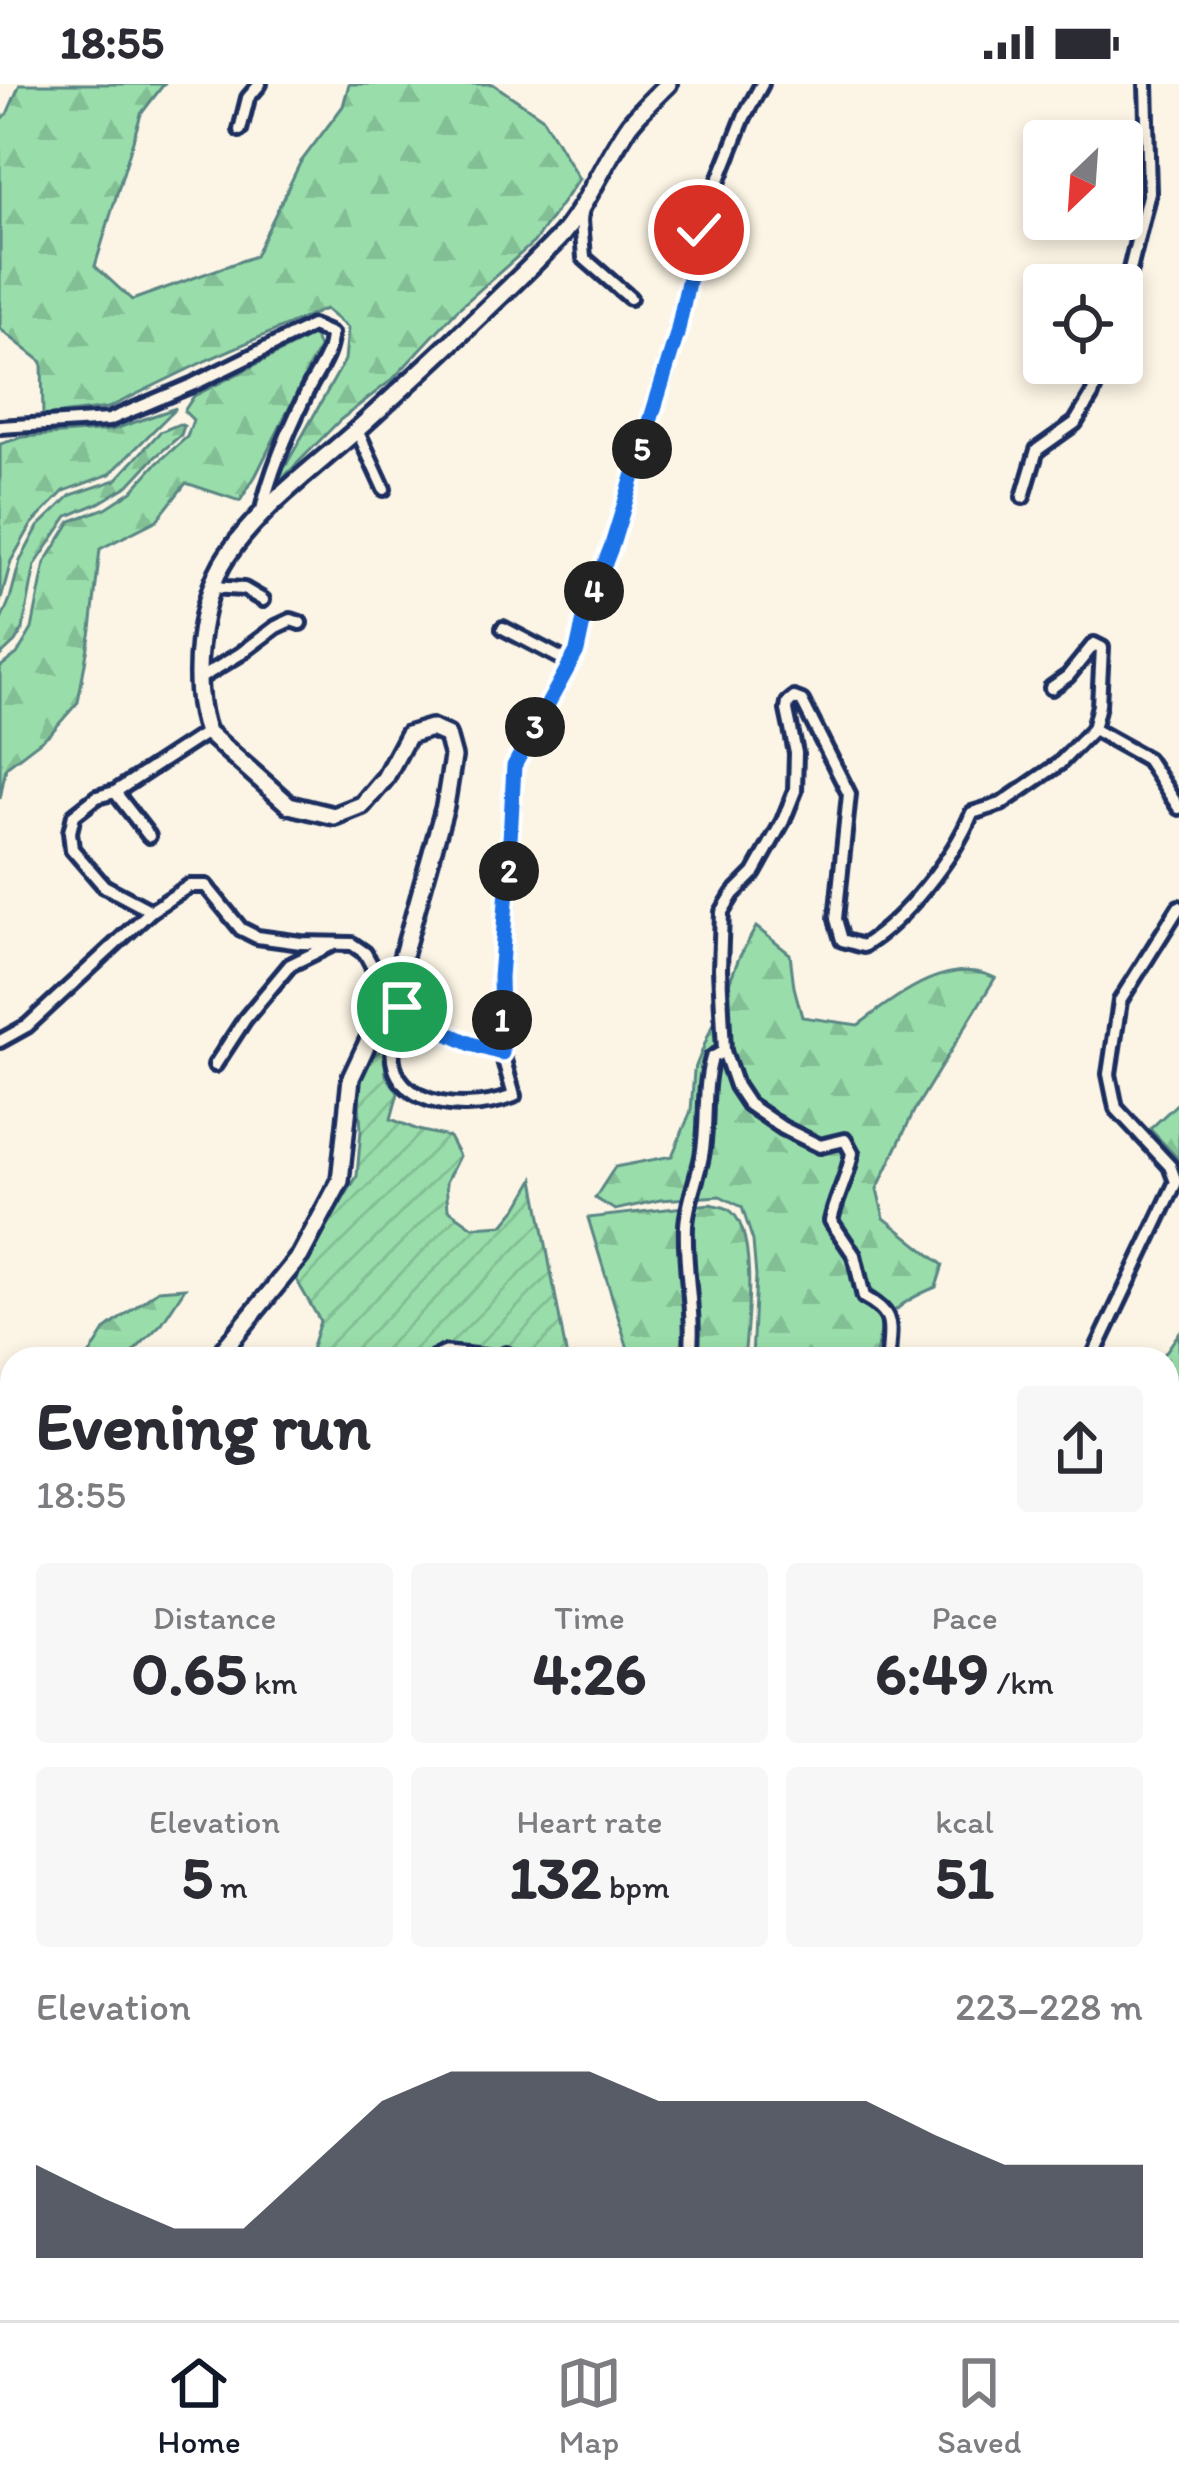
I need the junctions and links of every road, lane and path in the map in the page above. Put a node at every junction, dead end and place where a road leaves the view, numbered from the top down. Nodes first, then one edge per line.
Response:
1 (260, 84) edge
2 (652, 84) edge
3 (668, 84) edge
4 (762, 84) edge
5 (1146, 84) edge
6 (639, 114) junction
7 (240, 130) dead end
8 (585, 197) junction
9 (1131, 264) edge
10 (630, 298) dead end
11 (1096, 384) edge
12 (0, 427) edge
13 (357, 430) junction
14 (383, 489) dead end
15 (1023, 497) dead end
16 (260, 518) junction
17 (211, 587) junction
18 (263, 600) dead end
19 (300, 623) dead end
20 (503, 628) dead end
21 (570, 663) junction
22 (197, 680) junction
23 (1051, 688) dead end
24 (1093, 728) junction
25 (206, 732) junction
26 (115, 791) junction
27 (1179, 808) edge
28 (149, 836) dead end
29 (1179, 907) edge
30 (151, 910) junction
31 (334, 944) junction
32 (392, 991) junction
33 (401, 1016) junction
34 (0, 1042) edge
35 (724, 1051) junction
36 (502, 1053) junction
37 (215, 1065) dead end
38 (226, 1347) edge
39 (692, 1347) edge
40 (888, 1347) edge
41 (1098, 1347) edge

1 - 7 street
2 - 6 street
3 - 6 street
4 - 21 street
5 - 9 street
6 - 8 street
8 - 10 street
8 - 13 street
11 - 15 street
12 - 16 street
13 - 14 street
13 - 16 street
16 - 17 street
17 - 18 street
17 - 22 street
19 - 22 street
20 - 21 street
21 - 36 street
22 - 25 street
23 - 24 street
24 - 27 street
24 - 35 street
25 - 26 street
25 - 32 street
26 - 28 street
26 - 30 street
29 - 41 street
30 - 31 street
30 - 34 street
31 - 32 street
31 - 37 street
32 - 33 street
32 - 38 street
33 - 36 street
33 - 36 street
35 - 39 street
35 - 40 street

